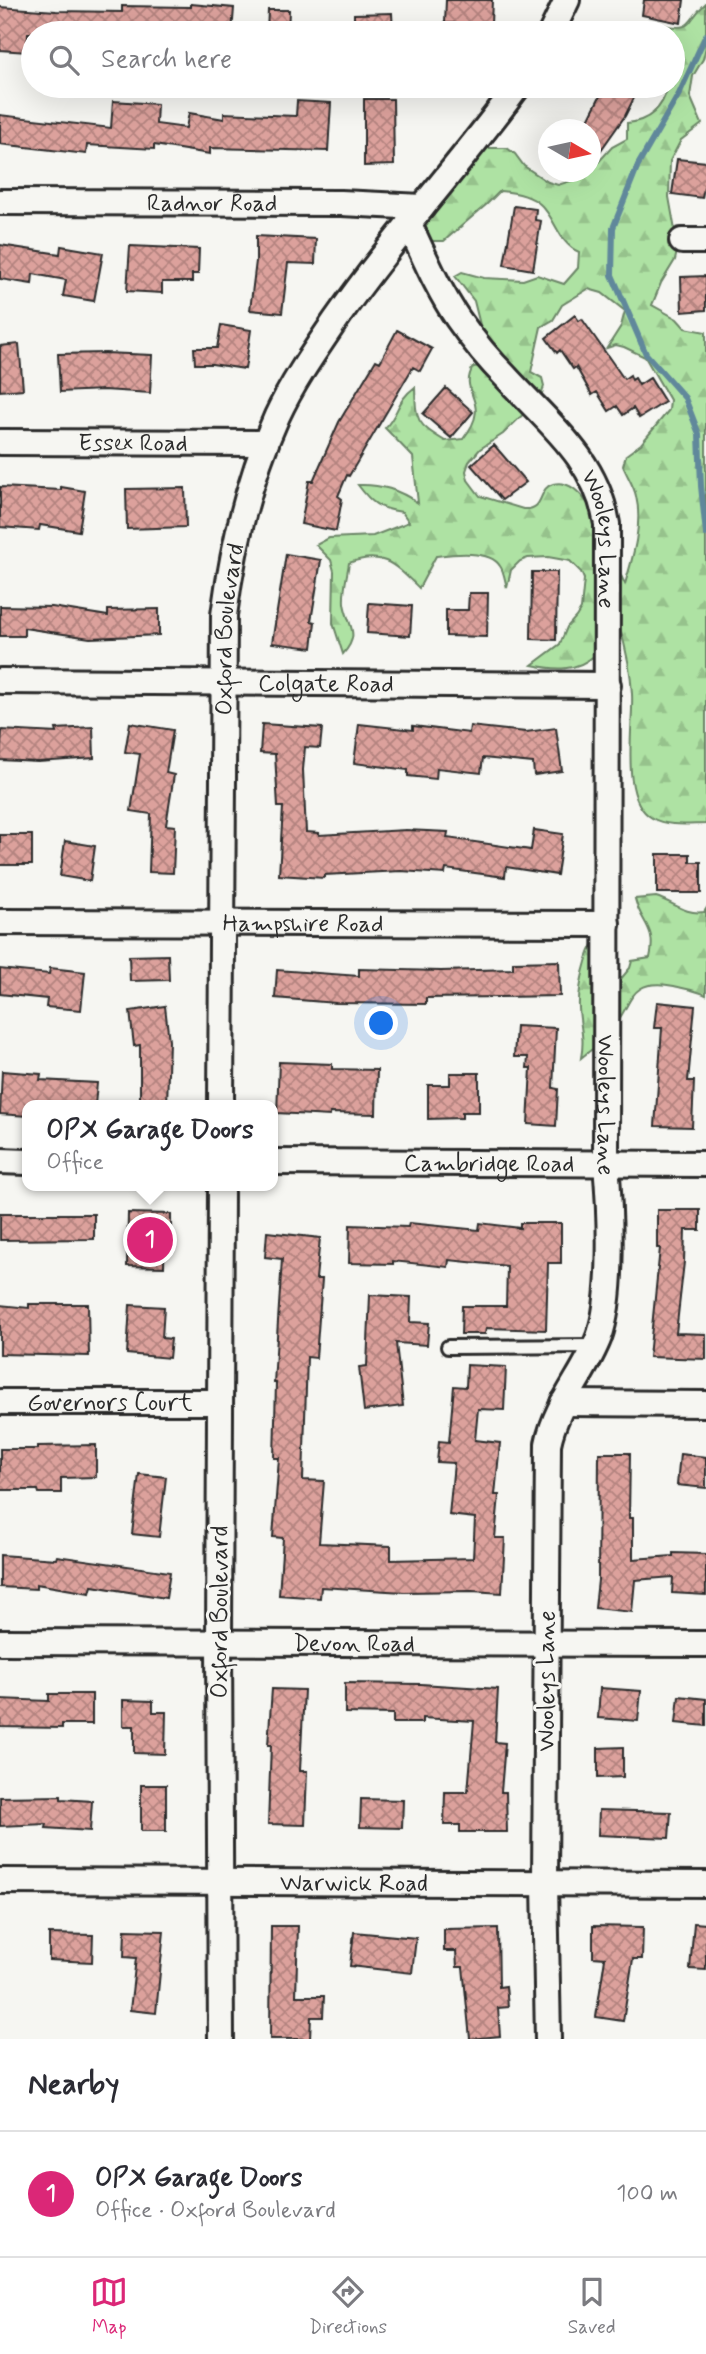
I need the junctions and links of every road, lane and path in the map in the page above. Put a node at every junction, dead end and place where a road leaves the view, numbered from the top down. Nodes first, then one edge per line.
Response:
1 (567, 0) edge
2 (557, 21) edge
3 (509, 98) edge
4 (0, 202) edge
5 (416, 216) junction
6 (0, 442) edge
7 (265, 443) junction
8 (0, 681) edge
9 (223, 682) junction
10 (608, 685) junction
11 (0, 922) edge
12 (222, 923) junction
13 (607, 924) junction
14 (221, 1100) edge
15 (0, 1161) edge
16 (22, 1162) edge
17 (278, 1163) edge
18 (606, 1164) junction
19 (706, 1164) edge
20 (220, 1191) edge
21 (595, 1346) junction
22 (448, 1347) dead end
23 (0, 1402) edge
24 (219, 1402) junction
25 (563, 1403) junction
26 (706, 1404) edge
27 (0, 1642) edge
28 (219, 1643) junction
29 (547, 1644) junction
30 (706, 1644) edge
31 (0, 1881) edge
32 (220, 1882) junction
33 (545, 1884) junction
34 (706, 1884) edge
35 (221, 2039) edge
36 (548, 2039) edge

1 - 2 street
3 - 5 street
4 - 5 street, Radnor Road
5 - 7 street, Oxford Boulevard
5 - 10 street, Wooleys Lane
6 - 7 street, Essex Road
7 - 9 street, Oxford Boulevard
8 - 9 street, Colgate Road
9 - 10 street, Colgate Road
9 - 12 street, Oxford Boulevard
10 - 13 street, Wooleys Lane
11 - 12 street, Hampshire Road
12 - 13 street, Hampshire Road
12 - 14 street, Oxford Boulevard
13 - 18 street, Wooleys Lane
15 - 16 street
17 - 18 street, Cambridge Road
18 - 19 street, Cambridge Road
18 - 21 street, Wooleys Lane
20 - 24 street, Oxford Boulevard
21 - 22 lane
21 - 25 street, Wooleys Lane
23 - 24 street, Governors Court
24 - 28 street, Oxford Boulevard
25 - 26 street
25 - 29 street, Wooleys Lane
27 - 28 street, Devon Road
28 - 29 street, Devon Road
28 - 32 street, Oxford Boulevard
29 - 30 street, Devon Road
29 - 33 street, Wooleys Lane
31 - 32 street, Warwick Road
32 - 33 street, Warwick Road
32 - 35 street, Oxford Boulevard
33 - 34 street, Warwick Road
33 - 36 street, Wooleys Lane

